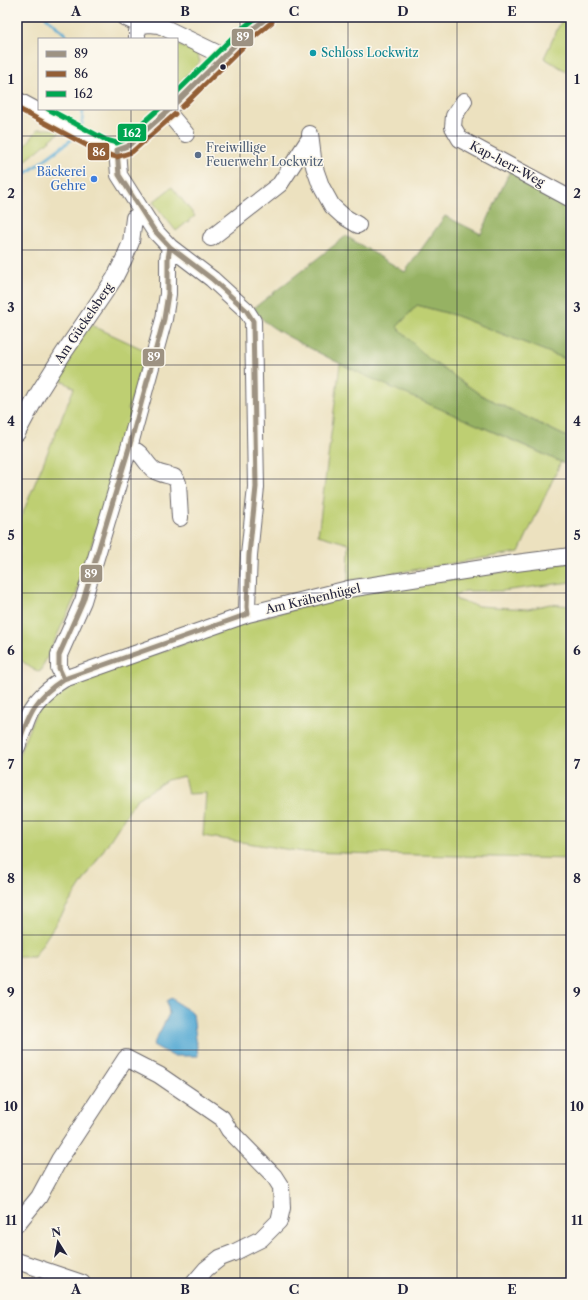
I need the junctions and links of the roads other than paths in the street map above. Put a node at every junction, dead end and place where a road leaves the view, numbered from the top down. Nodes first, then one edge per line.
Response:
1 (124, 17) edge
2 (268, 17) edge
3 (139, 27) edge
4 (223, 56) junction
5 (17, 100) edge
6 (178, 100) edge
7 (464, 101) dead end
8 (168, 110) edge
9 (171, 110) edge
10 (186, 134) dead end
11 (117, 150) junction
12 (571, 198) edge
13 (142, 213) junction
14 (358, 225) dead end
15 (211, 238) dead end
16 (170, 247) junction
17 (17, 433) edge
18 (129, 448) junction
19 (180, 518) dead end
20 (571, 556) edge
21 (248, 614) junction
22 (64, 679) junction
23 (17, 747) edge
24 (17, 1224) edge
25 (17, 1261) edge
26 (82, 1283) edge
27 (194, 1283) edge

1 - 3 street
2 - 4 street
3 - 4 street
4 - 6 street
5 - 11 street
7 - 12 street, Kap-herr-Weg
8 - 11 street
9 - 10 street
11 - 13 street
13 - 16 street
13 - 17 street, Am Gückelsberg
14 - 15 street
16 - 18 street
16 - 21 street
18 - 19 street
18 - 22 street
20 - 21 street, Am Krähenhügel
21 - 22 street, Am Krähenhügel
22 - 23 street, Am Krähenhügel
24 - 27 street
25 - 26 street

